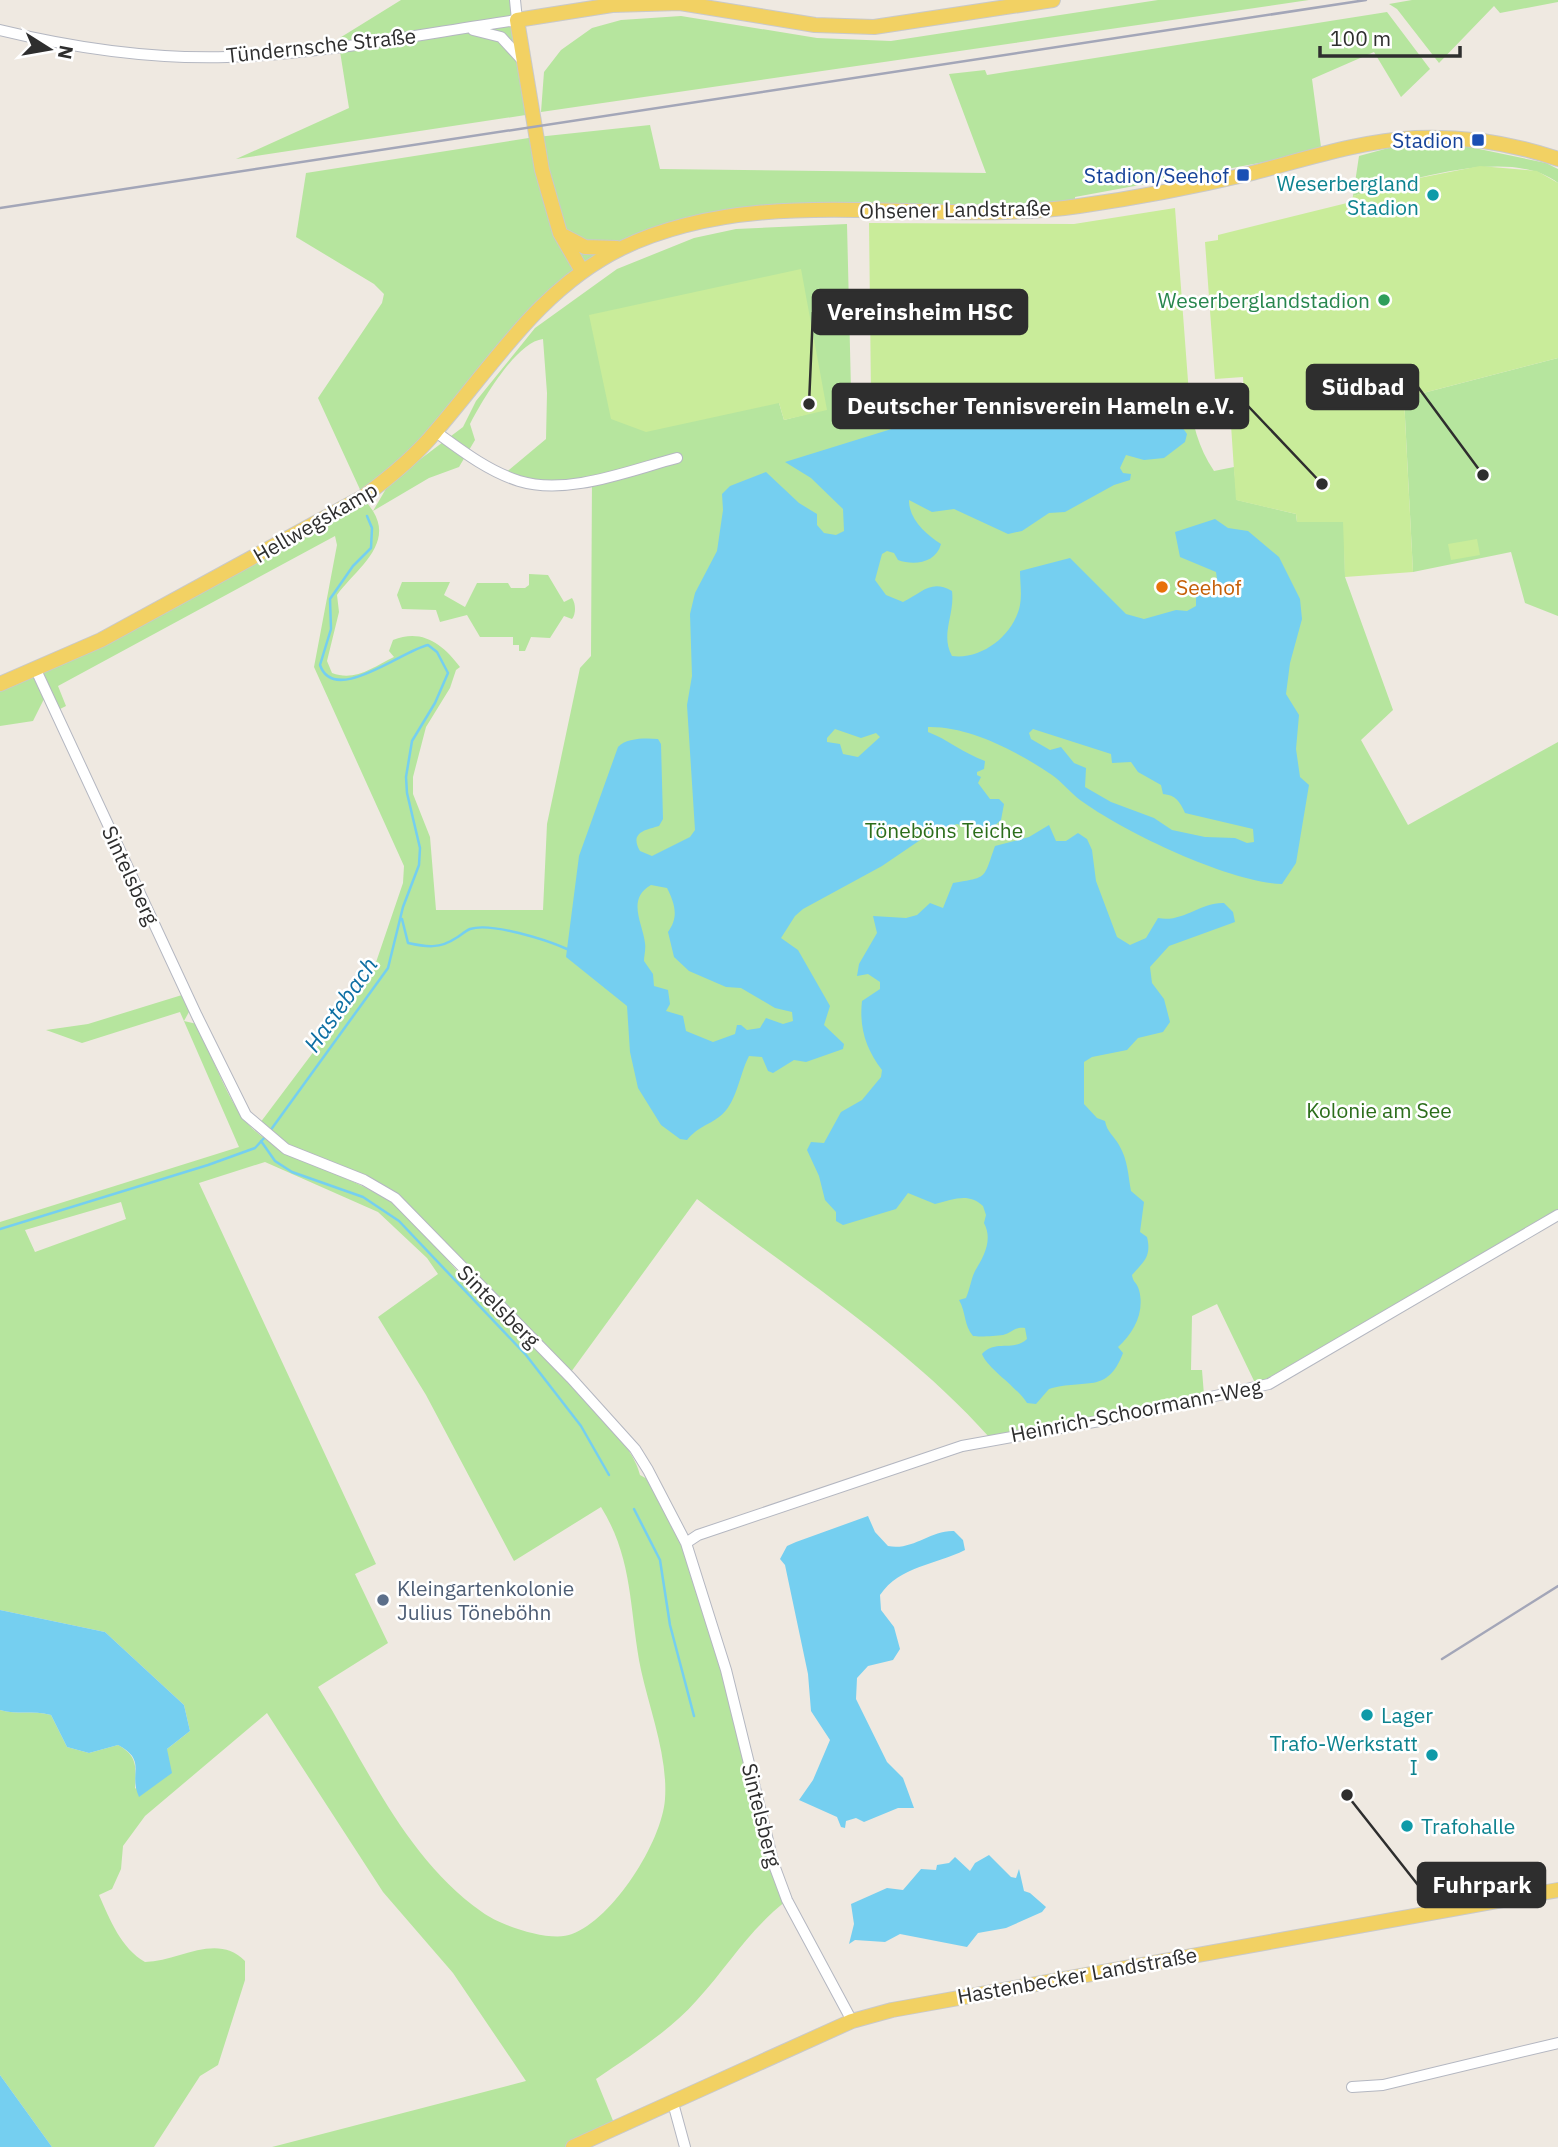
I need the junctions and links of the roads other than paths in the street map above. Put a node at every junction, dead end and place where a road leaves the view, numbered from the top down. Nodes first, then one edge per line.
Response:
1 (514, 0) edge
2 (1053, 0) edge
3 (1008, 3) edge
4 (517, 20) junction
5 (460, 29) junction
6 (0, 30) edge
7 (524, 62) junction
8 (1558, 159) edge
9 (560, 233) junction
10 (622, 248) junction
11 (582, 271) junction
12 (436, 432) junction
13 (677, 458) dead end
14 (36, 670) junction
15 (0, 684) edge
16 (1558, 1215) edge
17 (686, 1543) junction
18 (1558, 1890) edge
19 (852, 2021) junction
20 (1558, 2043) edge
21 (1352, 2087) dead end
22 (673, 2103) junction
23 (573, 2147) edge
24 (685, 2147) edge

1 - 4 street
2 - 3 main road
3 - 4 main road
4 - 5 street, Tündernsche Straße
4 - 7 main road
5 - 6 street, Tündernsche Straße
5 - 7 street
7 - 9 main road
8 - 10 main road, Ohsener Landstraße
9 - 10 main road
9 - 11 main road
10 - 11 main road, Hellwegskamp
11 - 12 main road, Hellwegskamp
12 - 13 street
12 - 14 main road, Hellwegskamp
14 - 15 main road, Hellwegskamp
14 - 17 street, Sintelsberg
16 - 17 street, Heinrich-Schoormann-Weg
17 - 19 street, Sintelsberg
18 - 19 main road, Hastenbecker Landstraße
19 - 22 main road, Hastenbecker Landstraße
20 - 21 street
22 - 23 main road, Hastenbecker Landstraße
22 - 24 street

